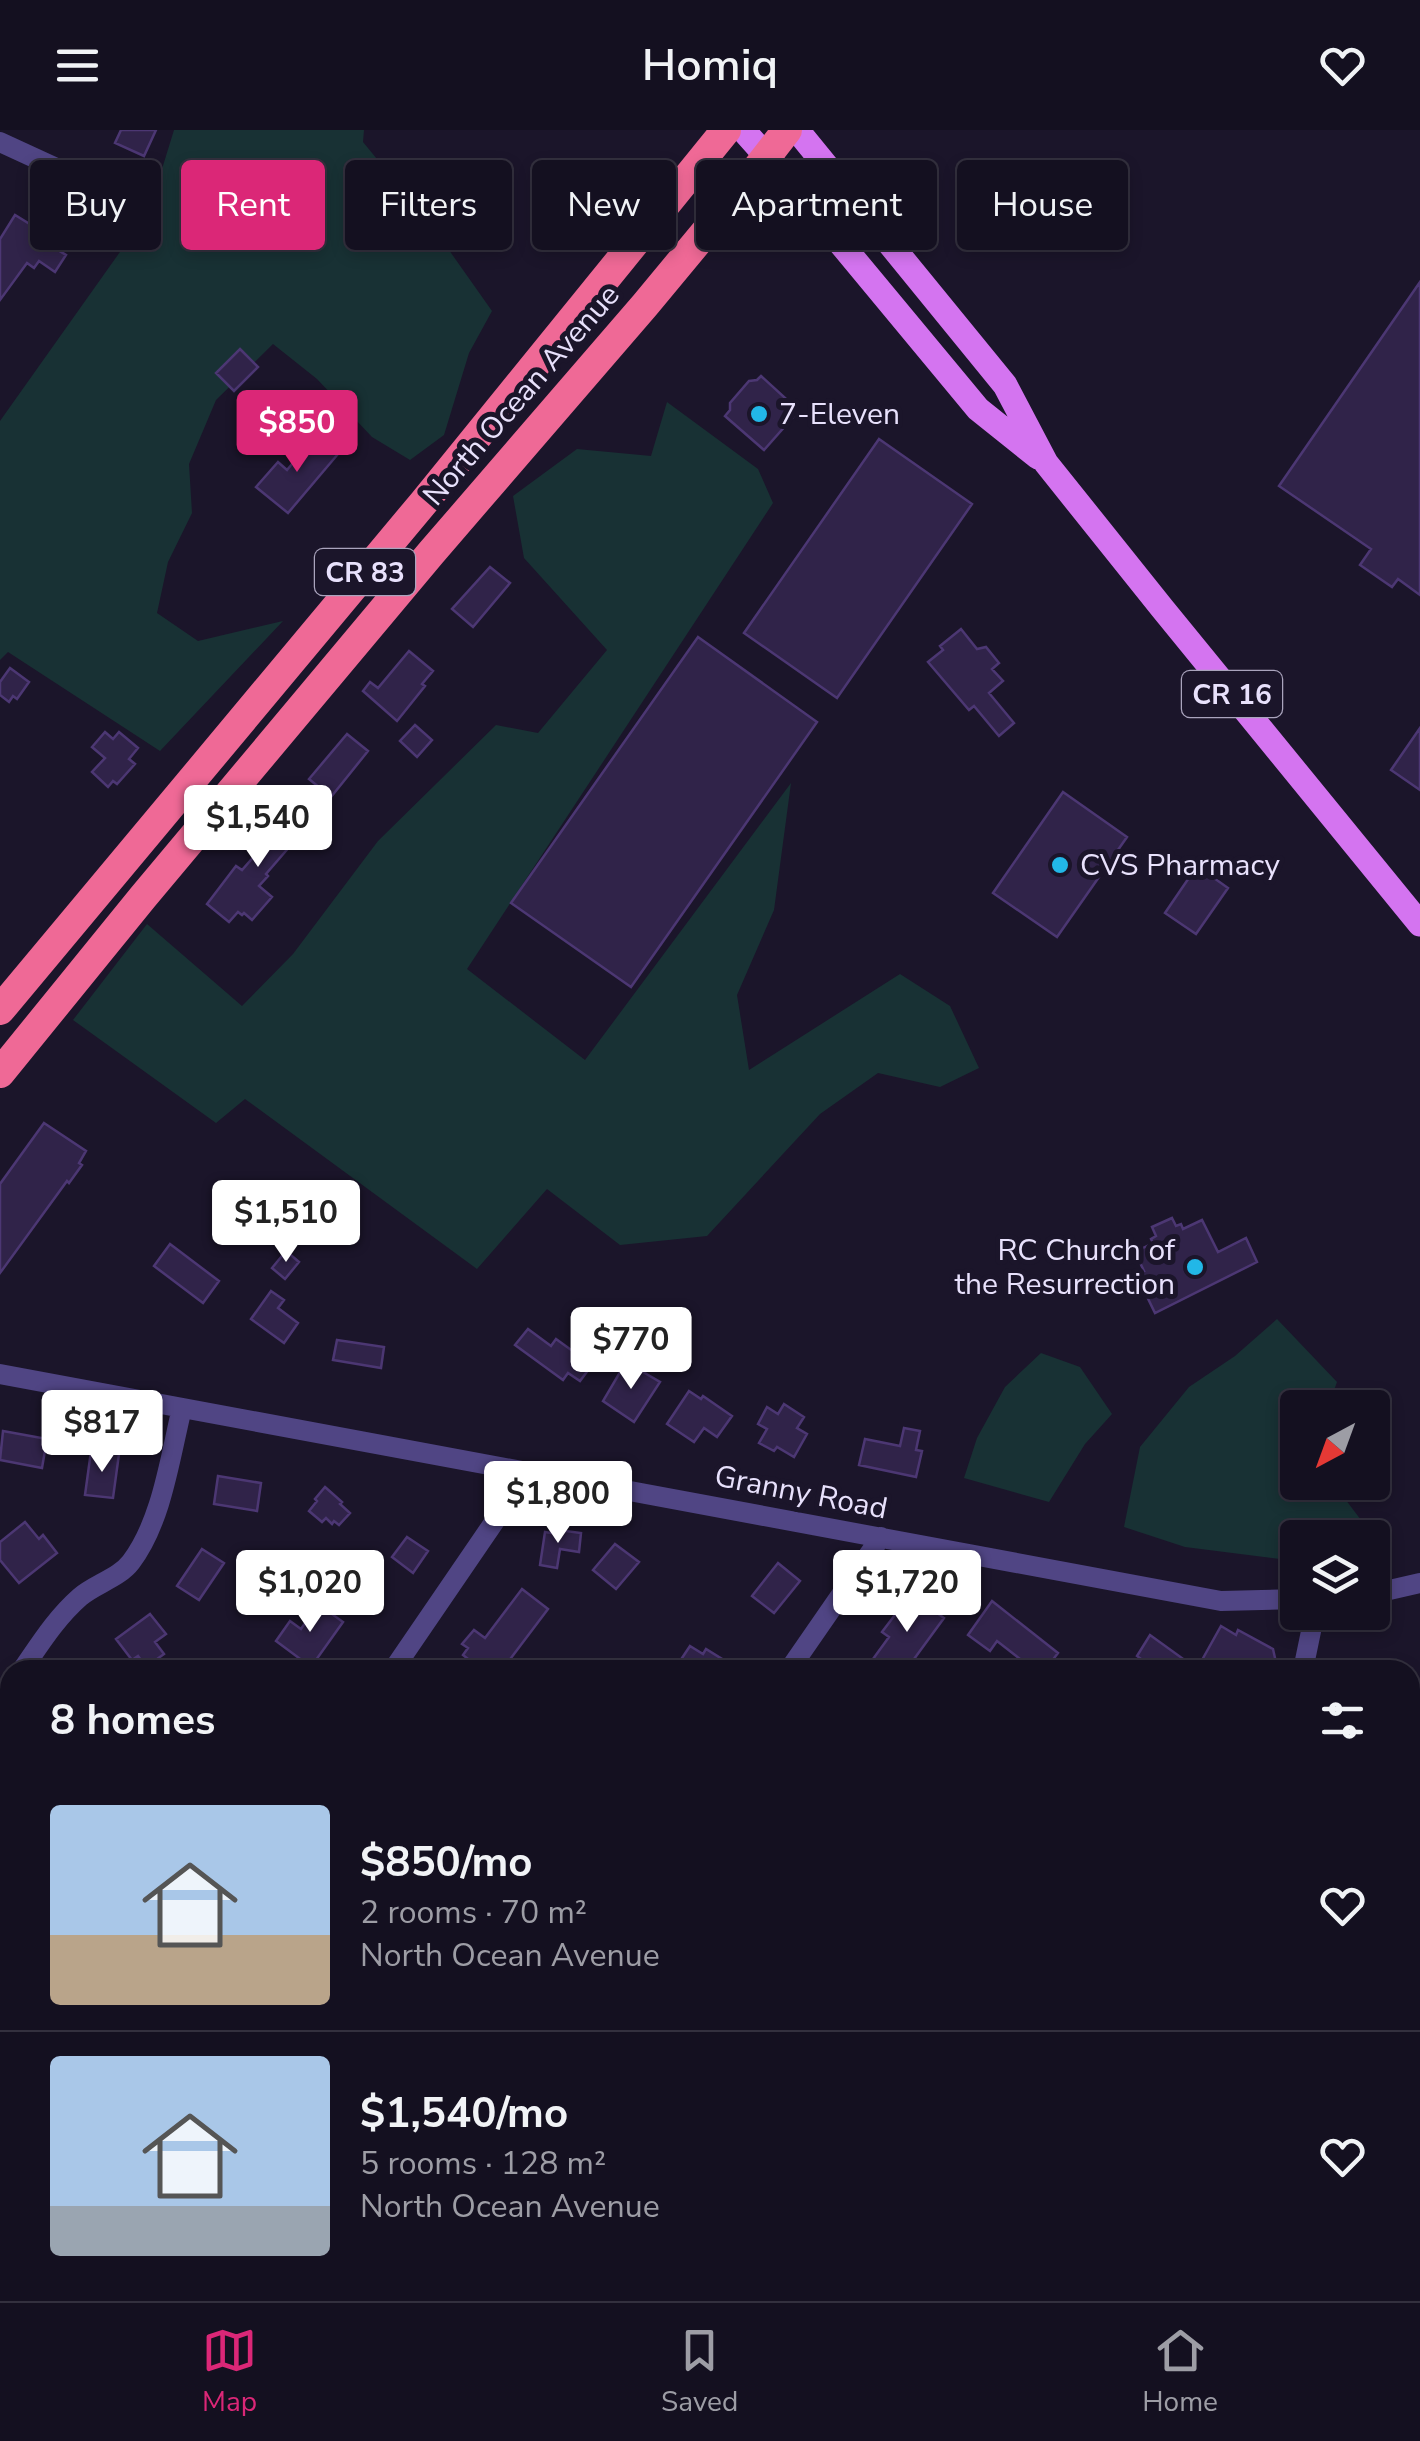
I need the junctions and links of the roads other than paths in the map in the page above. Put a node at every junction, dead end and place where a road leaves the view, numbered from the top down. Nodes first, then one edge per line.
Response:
1 (726, 130) edge
2 (743, 130) edge
3 (787, 130) edge
4 (797, 130) edge
5 (0, 142) edge
6 (767, 157) junction
7 (39, 160) edge
8 (1046, 463) junction
9 (1420, 924) edge
10 (0, 1010) edge
11 (0, 1073) edge
12 (0, 1374) edge
13 (182, 1408) junction
14 (529, 1472) junction
15 (881, 1537) junction
16 (1416, 1584) edge
17 (1390, 1590) edge
18 (1280, 1599) edge
19 (1311, 1630) edge
20 (29, 1660) edge
21 (400, 1660) edge
22 (796, 1660) edge
23 (1305, 1660) edge

1 - 10 highway, North Ocean Avenue / CR 83
2 - 6 main road, CR 16
3 - 6 highway, North Ocean Avenue / CR 83
4 - 8 main road, CR 16
5 - 7 street
6 - 8 main road, CR 16
6 - 11 highway, North Ocean Avenue / CR 83
8 - 9 main road, CR 16
12 - 13 street, Granny Road
13 - 14 street, Granny Road
13 - 20 street
14 - 15 street, Granny Road
14 - 21 street
15 - 18 street, Granny Road
15 - 22 street
16 - 17 street
19 - 23 street

